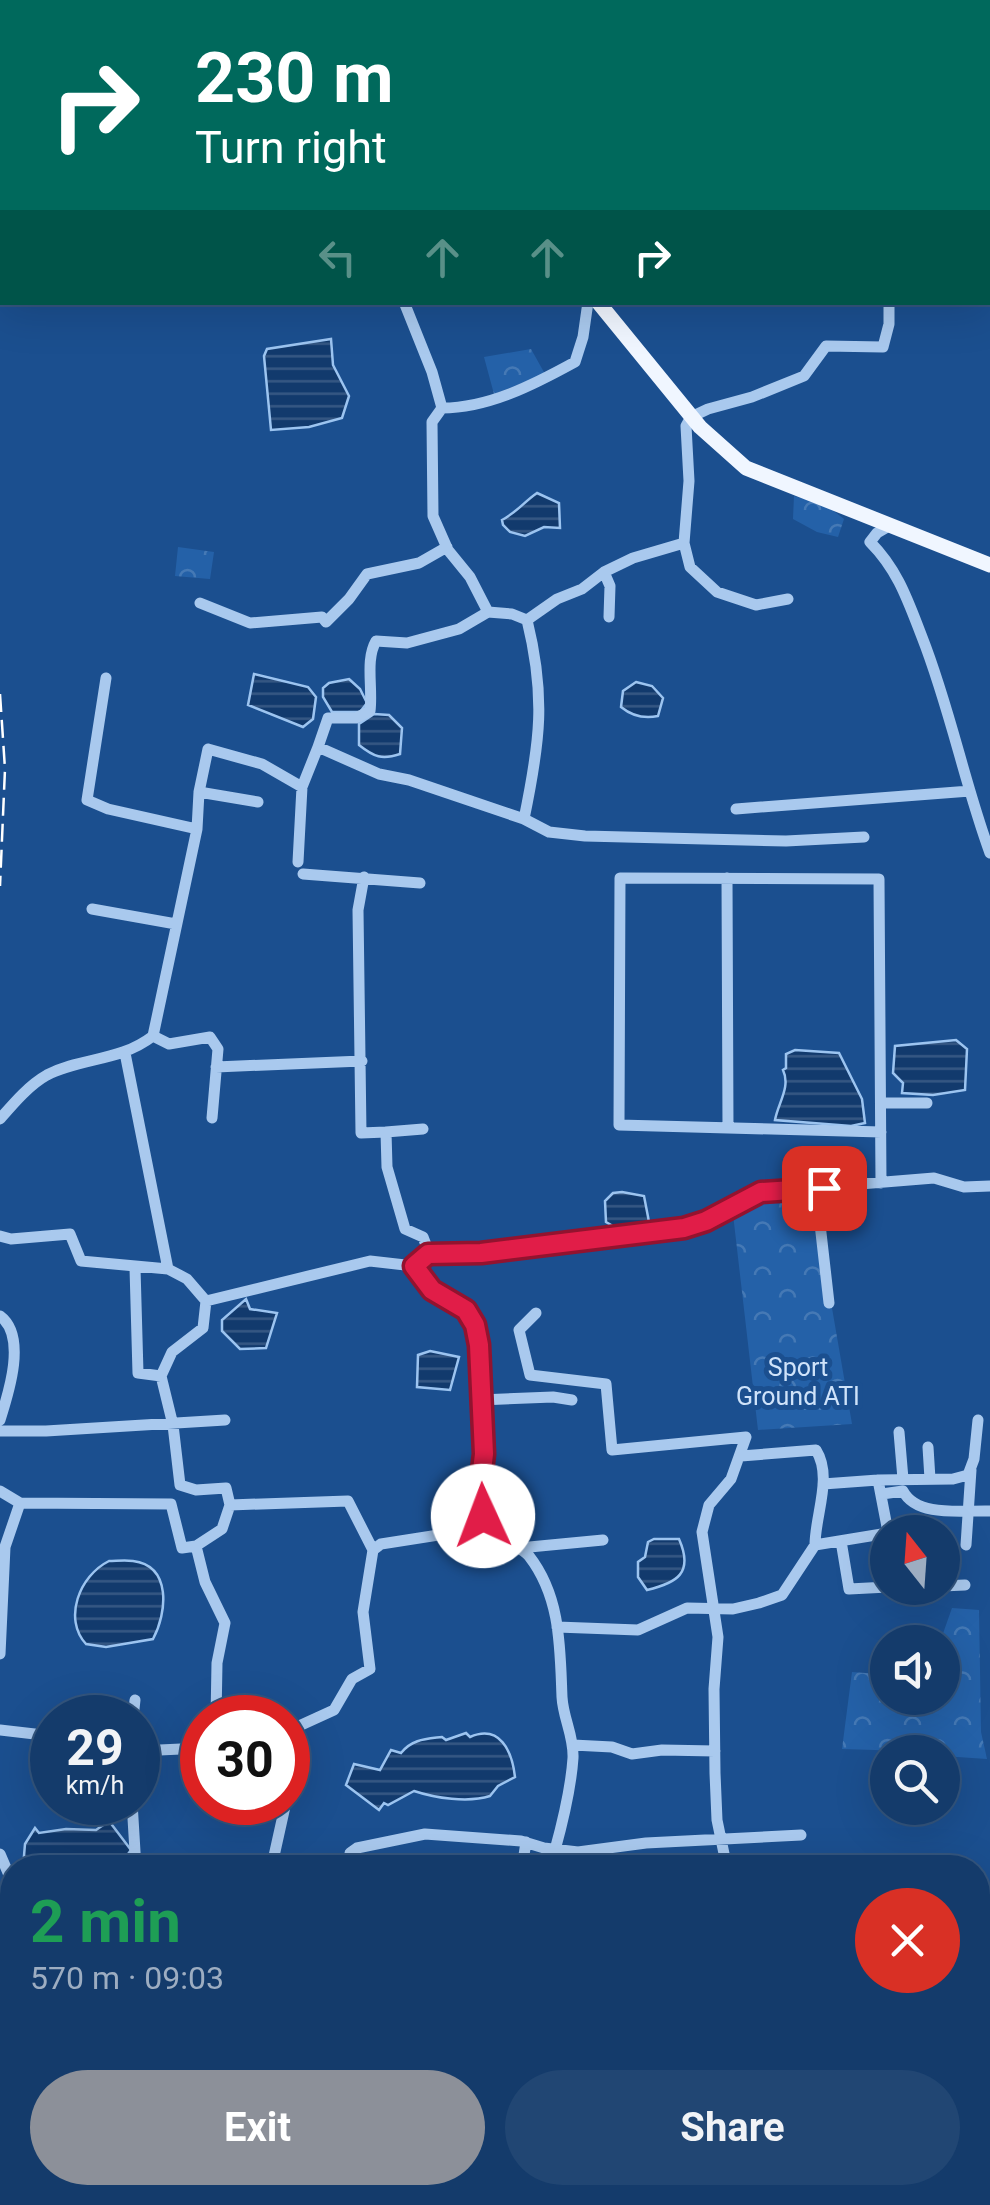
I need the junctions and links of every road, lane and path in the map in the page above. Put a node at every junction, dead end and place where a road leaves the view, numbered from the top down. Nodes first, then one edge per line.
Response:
1 (558, 0) edge
2 (568, 0) edge
3 (405, 305) edge
4 (588, 305) edge
5 (600, 305) edge
6 (889, 305) edge
7 (442, 408) junction
8 (691, 417) junction
9 (889, 526) junction
10 (684, 543) junction
11 (447, 548) junction
12 (990, 565) edge
13 (604, 572) junction
14 (788, 599) dead end
15 (200, 603) dead end
16 (488, 612) junction
17 (609, 617) dead end
18 (527, 620) junction
19 (106, 678) dead end
20 (318, 747) junction
21 (302, 787) junction
22 (970, 791) junction
23 (199, 792) junction
24 (258, 802) dead end
25 (736, 808) dead end
26 (524, 818) junction
27 (197, 829) junction
28 (864, 836) dead end
29 (990, 853) edge
30 (364, 877) junction
31 (727, 878) junction
32 (420, 882) dead end
33 (92, 909) dead end
34 (176, 924) junction
35 (153, 1036) junction
36 (125, 1053) junction
37 (362, 1062) junction
38 (216, 1067) junction
39 (881, 1103) junction
40 (927, 1103) dead end
41 (212, 1118) dead end
42 (0, 1120) edge
43 (728, 1128) junction
44 (423, 1129) dead end
45 (386, 1132) junction
46 (881, 1132) junction
47 (881, 1183) junction
48 (990, 1186) edge
49 (824, 1188) junction
50 (0, 1236) edge
51 (428, 1254) junction
52 (414, 1266) junction
53 (135, 1268) junction
54 (168, 1268) junction
55 (206, 1301) junction
56 (829, 1303) dead end
57 (536, 1313) dead end
58 (0, 1316) edge
59 (161, 1376) junction
60 (480, 1400) junction
61 (572, 1400) dead end
62 (0, 1420) edge
63 (225, 1420) dead end
64 (978, 1420) dead end
65 (173, 1425) junction
66 (0, 1430) edge
67 (899, 1432) dead end
68 (928, 1446) dead end
69 (741, 1456) junction
70 (971, 1470) junction
71 (930, 1479) junction
72 (903, 1480) junction
73 (823, 1484) junction
74 (880, 1487) junction
75 (0, 1491) edge
76 (20, 1503) junction
77 (230, 1505) junction
78 (968, 1510) junction
79 (990, 1511) edge
80 (885, 1515) edge
81 (518, 1516) dead end
82 (483, 1528) junction
83 (870, 1536) edge
84 (603, 1540) dead end
85 (841, 1542) junction
86 (815, 1545) junction
87 (966, 1545) dead end
88 (196, 1546) junction
89 (519, 1548) junction
90 (373, 1550) junction
91 (960, 1585) edge
92 (965, 1585) dead end
93 (870, 1588) edge
94 (714, 1607) junction
95 (557, 1627) junction
96 (0, 1649) edge
97 (217, 1695) edge
98 (310, 1721) edge
99 (0, 1730) edge
100 (30, 1733) edge
101 (572, 1745) junction
102 (715, 1752) junction
103 (133, 1825) edge
104 (282, 1825) edge
105 (801, 1835) dead end
106 (722, 1841) junction
107 (526, 1842) junction
108 (555, 1850) junction
109 (135, 1855) edge
110 (276, 1855) edge
111 (350, 1855) edge
112 (524, 1855) edge
113 (724, 1855) edge

1 - 2 street
3 - 7 street
4 - 7 street
5 - 8 main road
6 - 8 street
7 - 11 street
8 - 9 main road
8 - 10 street
9 - 12 main road
9 - 22 street
10 - 13 street
10 - 14 street
11 - 15 street
11 - 16 street
13 - 17 street
13 - 18 street
16 - 18 street
16 - 20 street
18 - 26 street
19 - 27 street
20 - 21 street
20 - 26 street
21 - 23 street
21 - 30 street
22 - 25 street
22 - 29 street
23 - 24 street
23 - 27 street
26 - 28 street
27 - 34 street
30 - 32 street
30 - 37 street
31 - 39 street
31 - 43 street
31 - 43 street
33 - 34 street
34 - 35 street
35 - 36 street
35 - 38 street
36 - 42 street
36 - 54 street
37 - 38 street
37 - 45 street
38 - 41 street
39 - 40 street
39 - 46 street
43 - 46 street
44 - 45 street
45 - 51 street
46 - 47 street
47 - 48 street
47 - 49 street
49 - 51 street
49 - 56 street
50 - 53 street
51 - 52 street
52 - 55 street
52 - 60 street
53 - 54 street
53 - 59 street
54 - 55 street
55 - 59 street
57 - 69 street
58 - 62 street
59 - 65 street
60 - 61 street
60 - 82 street
63 - 65 street
64 - 70 street
65 - 66 street
65 - 77 street
67 - 72 street
68 - 71 street
69 - 73 street
69 - 94 street
70 - 71 street
70 - 78 street
71 - 72 street
72 - 74 street
73 - 74 street
73 - 86 street
74 - 78 street
74 - 80 street
75 - 76 street
76 - 88 street
76 - 96 street
77 - 88 street
77 - 90 street
78 - 79 street
78 - 87 street
81 - 89 street
82 - 89 street
82 - 90 street
83 - 85 street
84 - 89 street
85 - 86 street
85 - 93 street
86 - 94 street
88 - 97 street
89 - 95 street
90 - 98 street
91 - 92 street
94 - 95 street
94 - 102 street
95 - 101 street
99 - 100 street
101 - 102 street
101 - 108 street
102 - 106 street
103 - 109 street
104 - 110 street
105 - 106 street
106 - 108 street
106 - 113 street
107 - 108 street
107 - 111 street
107 - 112 street

